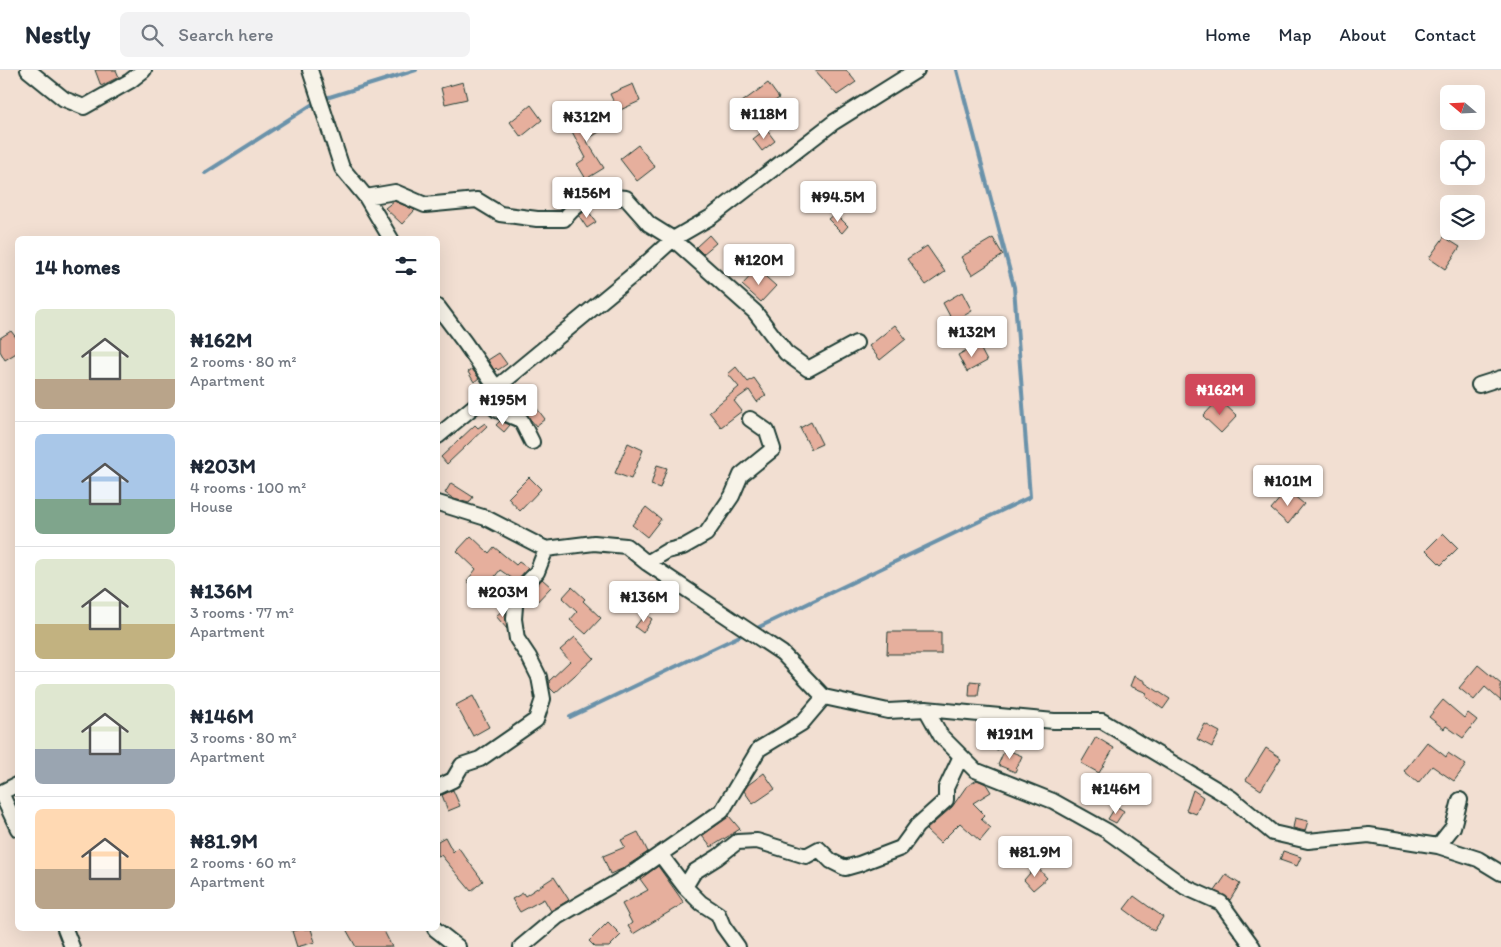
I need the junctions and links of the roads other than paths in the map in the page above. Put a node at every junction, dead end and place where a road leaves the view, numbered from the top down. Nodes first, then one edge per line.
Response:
1 (28, 70) edge
2 (144, 70) edge
3 (310, 70) edge
4 (917, 70) edge
5 (366, 197) junction
6 (389, 236) edge
7 (673, 239) junction
8 (440, 310) edge
9 (856, 342) dead end
10 (1501, 378) edge
11 (1479, 386) dead end
12 (496, 389) junction
13 (485, 399) junction
14 (750, 419) dead end
15 (440, 434) edge
16 (532, 442) dead end
17 (440, 504) edge
18 (546, 549) junction
19 (647, 563) junction
20 (824, 697) junction
21 (926, 709) junction
22 (961, 756) junction
23 (15, 786) edge
24 (440, 786) edge
25 (0, 793) edge
26 (1460, 800) dead end
27 (15, 823) edge
28 (1438, 846) junction
29 (660, 854) junction
30 (1501, 873) edge
31 (685, 887) junction
32 (66, 931) edge
33 (437, 931) edge
34 (72, 947) edge
35 (458, 947) edge
36 (521, 947) edge
37 (738, 947) edge
38 (1253, 947) edge

1 - 2 street
3 - 5 street
4 - 7 street
5 - 6 street
5 - 7 street
7 - 9 street
7 - 12 street
8 - 12 street
10 - 11 street
12 - 13 street
13 - 15 street
13 - 16 street
14 - 19 street
17 - 18 street
18 - 19 street
18 - 24 street
19 - 20 street
20 - 21 street
20 - 29 street
21 - 22 street
21 - 28 street
22 - 31 street
22 - 38 street
23 - 25 street
25 - 27 street
26 - 28 street
28 - 30 street
29 - 31 street
29 - 36 street
31 - 37 street
32 - 34 street
33 - 35 street

